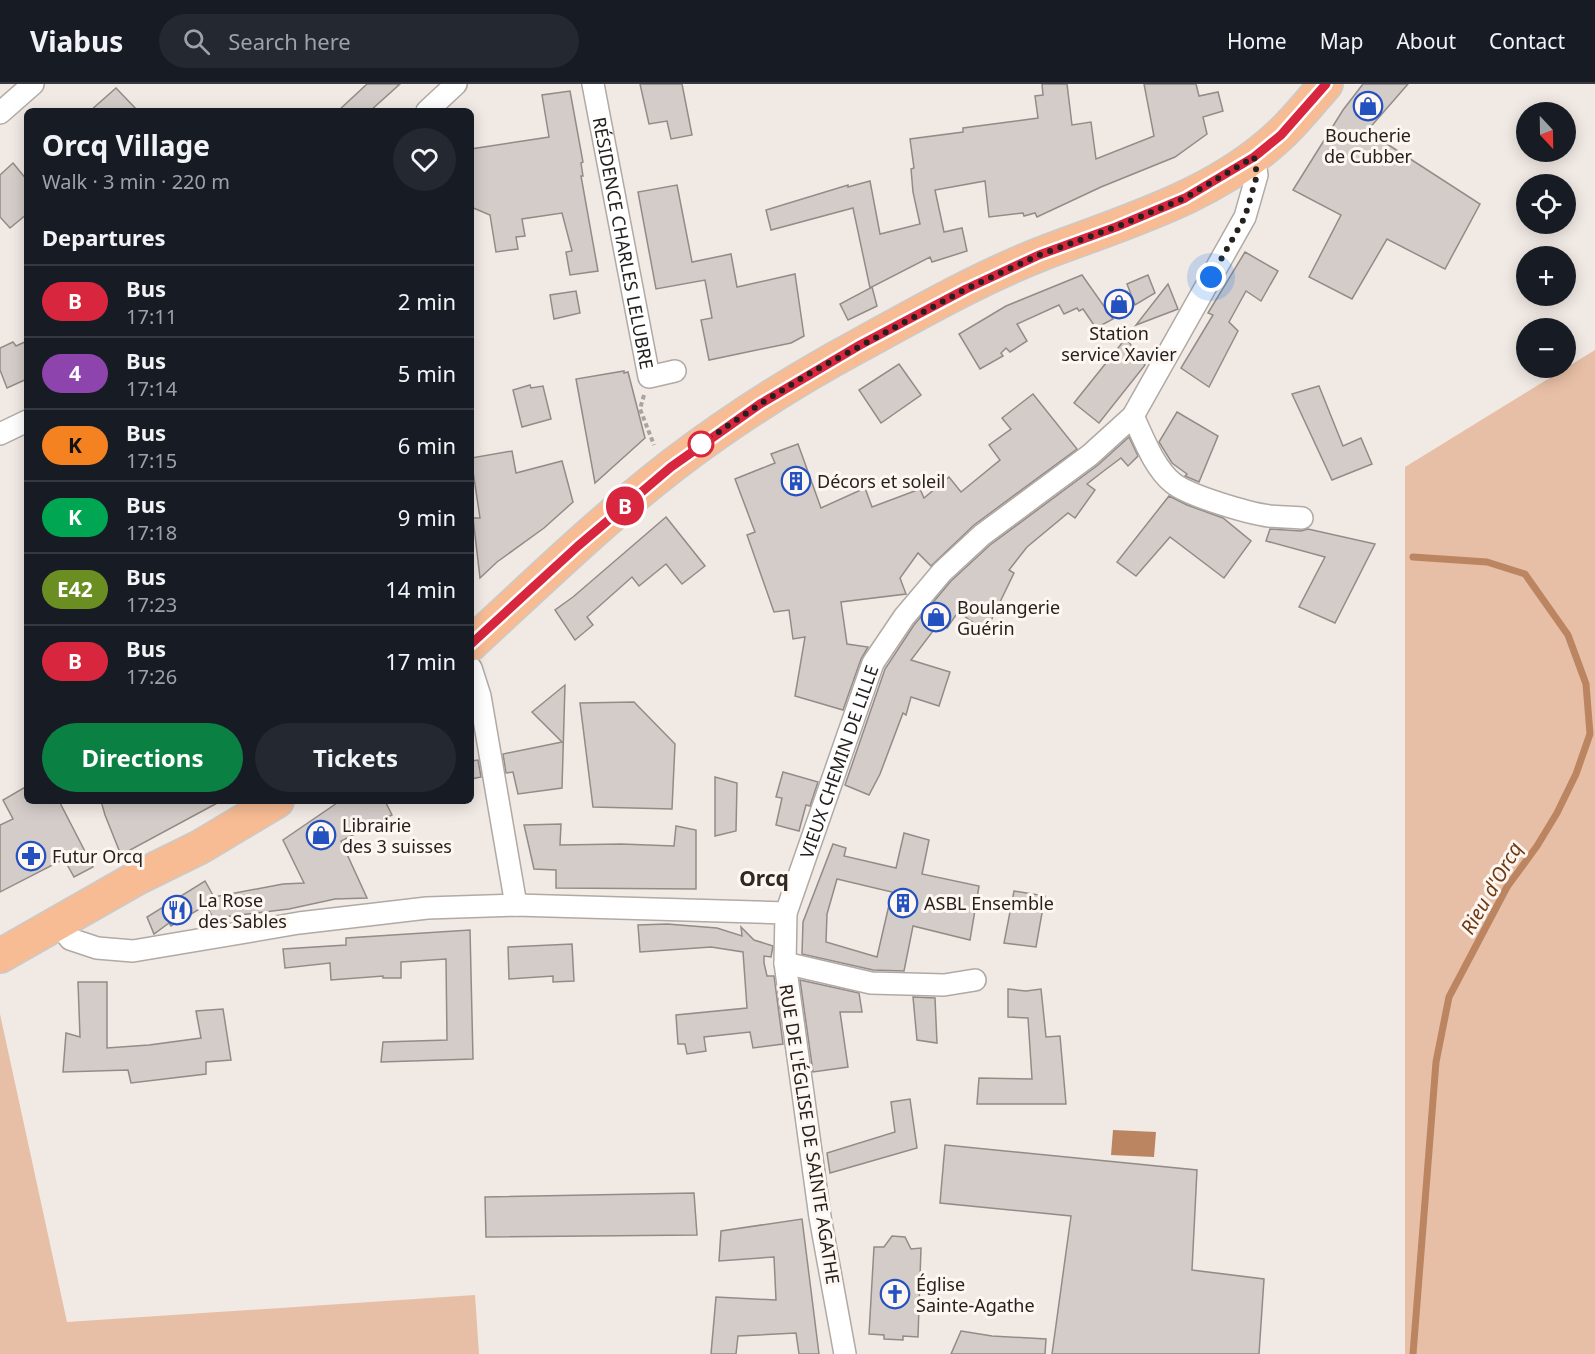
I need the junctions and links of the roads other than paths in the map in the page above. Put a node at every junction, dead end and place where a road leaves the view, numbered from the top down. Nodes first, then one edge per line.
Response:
1 (33, 84) edge
2 (456, 84) edge
3 (593, 84) edge
4 (1326, 84) edge
5 (430, 108) edge
6 (0, 113) edge
7 (1254, 157) junction
8 (675, 371) dead end
9 (1133, 416) junction
10 (24, 422) edge
11 (0, 434) edge
12 (1302, 518) dead end
13 (474, 641) edge
14 (474, 677) edge
15 (272, 804) edge
16 (516, 906) junction
17 (786, 913) junction
18 (58, 922) junction
19 (0, 956) edge
20 (785, 963) junction
21 (975, 980) dead end
22 (845, 1354) edge

1 - 6 street
2 - 5 street
3 - 8 street, RÉSIDENCE CHARLES LELUBRE
4 - 7 main road
7 - 9 street, VIEUX CHEMIN DE LILLE
7 - 13 main road
9 - 12 street
9 - 17 street, VIEUX CHEMIN DE LILLE
10 - 11 street
14 - 16 street
15 - 18 main road
16 - 17 street
16 - 18 street
17 - 20 street, RUE DE L'ÉGLISE DE SAINTE AGATHE
18 - 19 main road
20 - 21 street
20 - 22 street, RUE DE L'ÉGLISE DE SAINTE AGATHE

